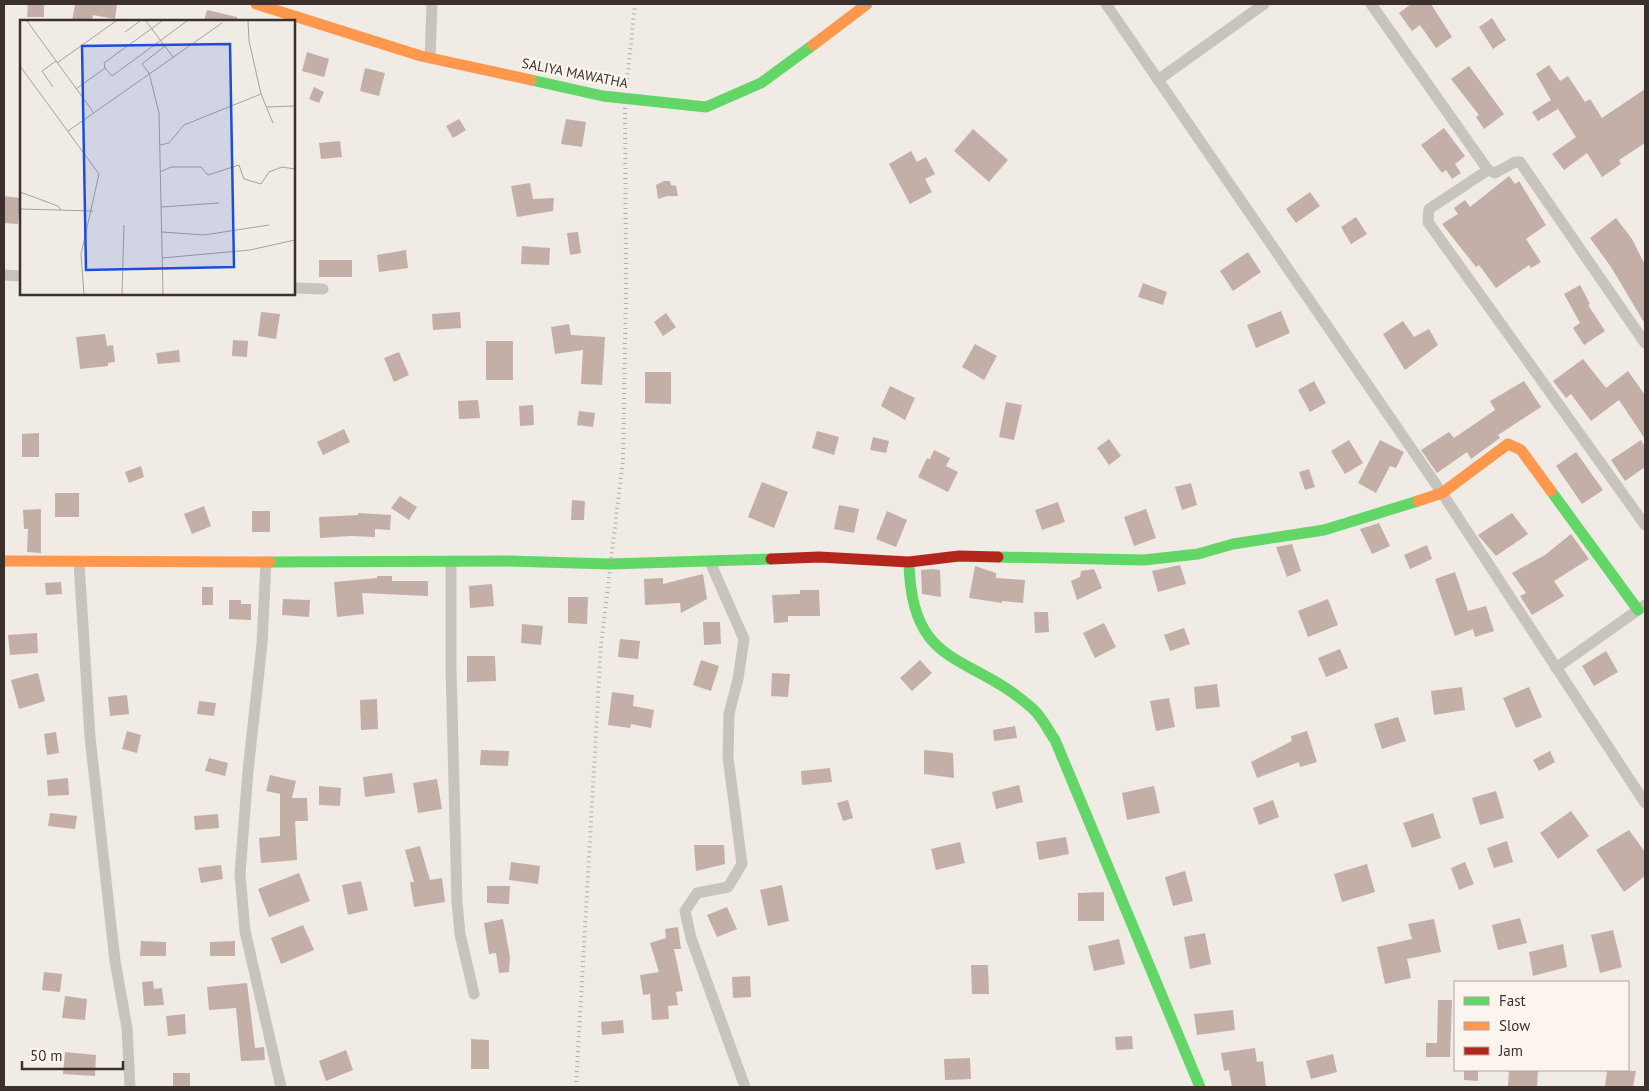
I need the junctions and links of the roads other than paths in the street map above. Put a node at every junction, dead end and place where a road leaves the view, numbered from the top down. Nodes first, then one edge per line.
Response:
1 (256, 4) edge
2 (432, 4) edge
3 (867, 4) edge
4 (1106, 4) edge
5 (1264, 4) edge
6 (1371, 4) edge
7 (430, 58) junction
8 (1158, 80) junction
9 (1488, 170) junction
10 (4, 276) edge
11 (20, 276) edge
12 (295, 288) edge
13 (323, 289) dead end
14 (1645, 343) edge
15 (1442, 493) junction
16 (1645, 524) edge
17 (4, 561) edge
18 (450, 561) junction
19 (266, 562) junction
20 (710, 562) junction
21 (909, 562) junction
22 (79, 563) junction
23 (1642, 607) edge
24 (1556, 668) junction
25 (1645, 803) edge
26 (474, 994) dead end
27 (130, 1087) edge
28 (281, 1087) edge
29 (745, 1087) edge
30 (1200, 1087) edge

1 - 7 street, SALIYA MAWATHA
2 - 7 street
3 - 7 street, SALIYA MAWATHA
4 - 8 street
5 - 8 street
6 - 9 street
8 - 15 street
9 - 14 street
9 - 16 street
10 - 11 street
12 - 13 street
15 - 21 street
15 - 23 street
15 - 24 street
17 - 22 street
18 - 19 street
18 - 20 street
18 - 26 street
19 - 22 street
19 - 28 street
20 - 21 street
20 - 29 street
21 - 30 street
22 - 27 street
23 - 24 street
24 - 25 street

